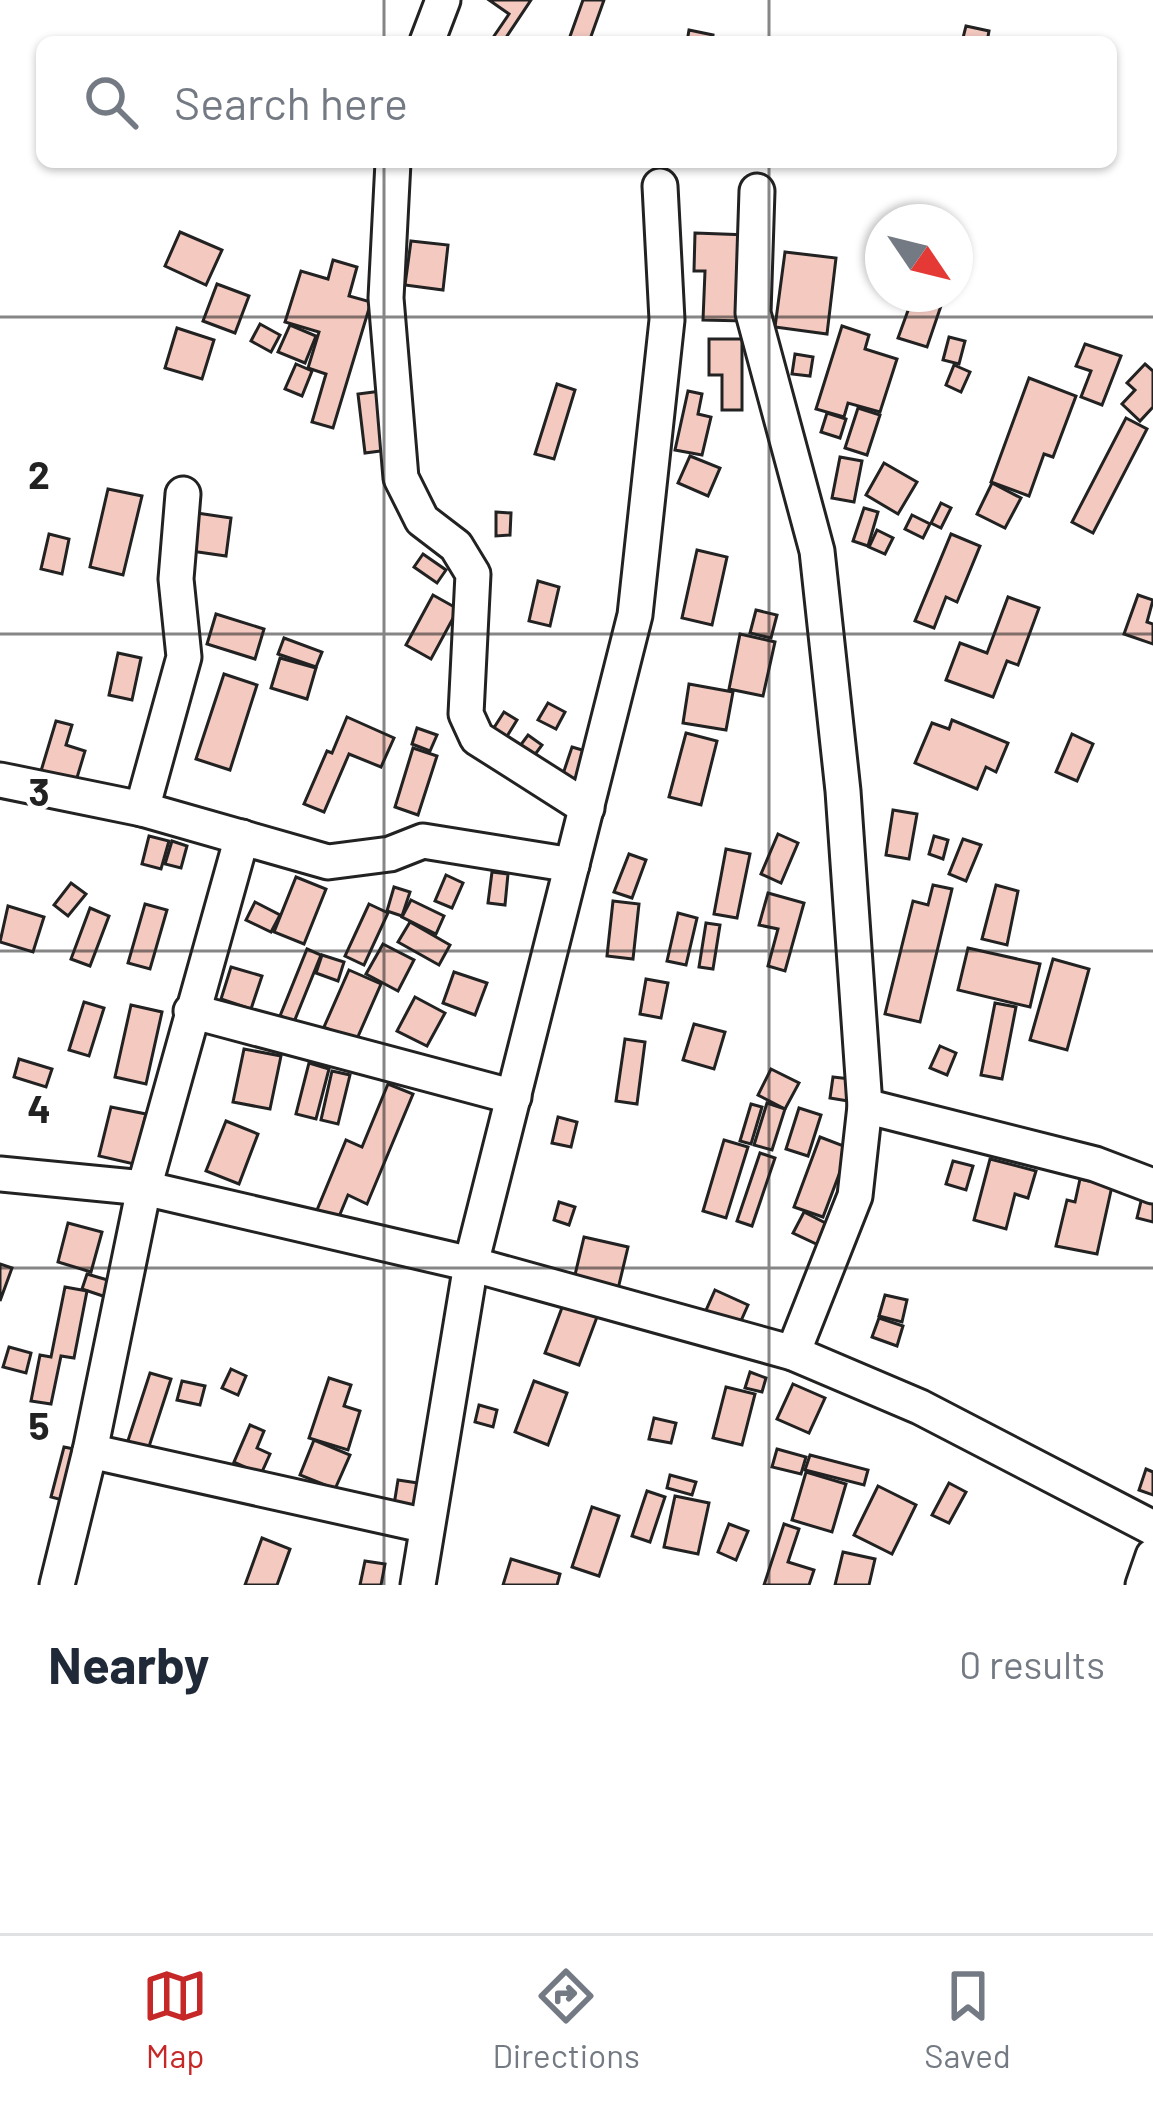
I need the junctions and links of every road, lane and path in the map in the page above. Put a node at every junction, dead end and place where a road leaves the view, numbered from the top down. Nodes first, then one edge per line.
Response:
1 (443, 0) edge
2 (429, 36) edge
3 (394, 168) edge
4 (660, 186) dead end
5 (757, 191) dead end
6 (183, 494) dead end
7 (0, 780) edge
8 (587, 808) junction
9 (142, 809) junction
10 (242, 837) junction
11 (572, 865) junction
12 (191, 1011) junction
13 (514, 1097) junction
14 (865, 1106) junction
15 (0, 1174) edge
16 (1153, 1186) edge
17 (144, 1188) junction
18 (471, 1264) junction
19 (793, 1353) junction
20 (90, 1451) junction
21 (427, 1526) junction
22 (1153, 1528) edge
23 (1153, 1556) edge
24 (57, 1585) edge
25 (418, 1585) edge
26 (1143, 1585) edge

1 - 2 street
3 - 8 street
4 - 8 street
5 - 14 street
6 - 9 street
7 - 9 street
8 - 11 street
9 - 10 street
10 - 11 street
10 - 12 street
11 - 13 street
12 - 13 street
12 - 17 street
13 - 18 street
14 - 16 street
14 - 19 street
15 - 17 street
17 - 18 street
17 - 20 street
18 - 19 street
18 - 21 street
19 - 22 street
20 - 21 street
20 - 24 street
21 - 25 street
23 - 26 street

